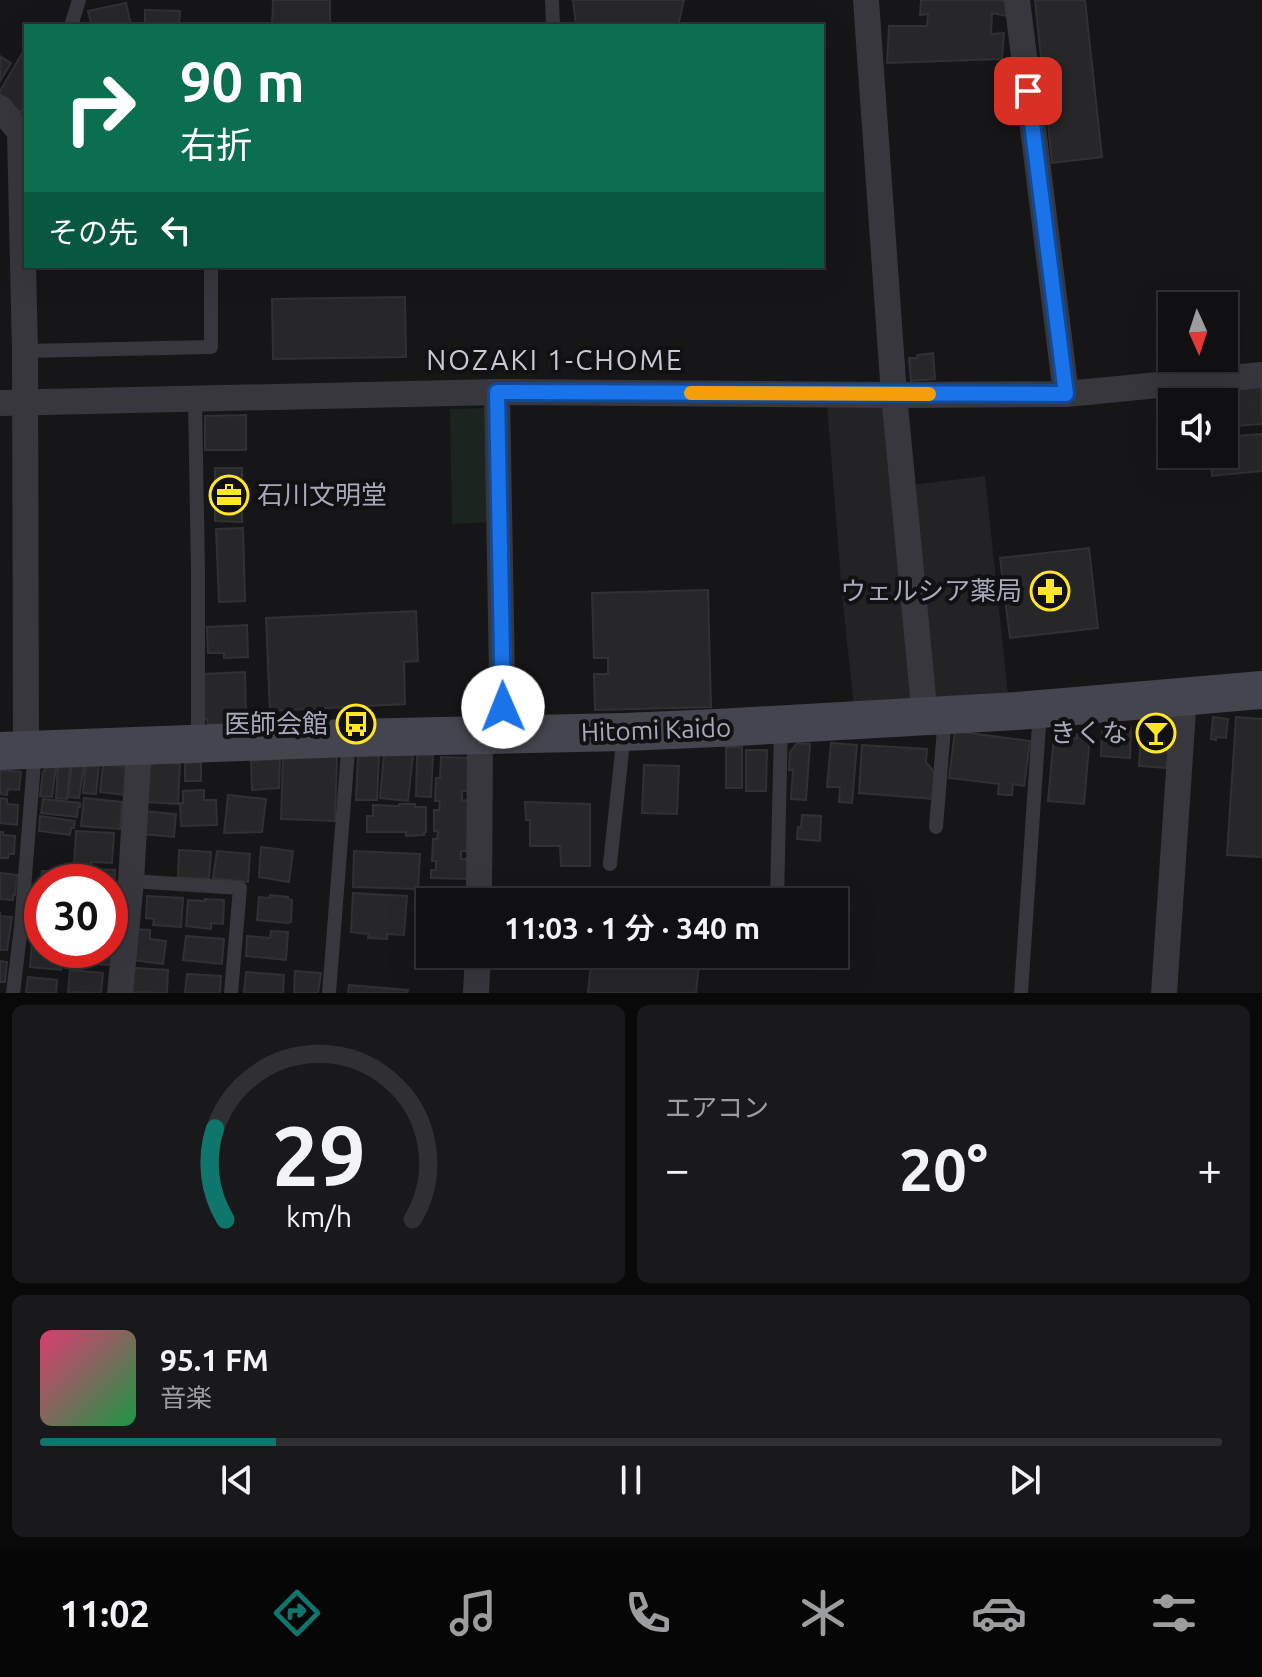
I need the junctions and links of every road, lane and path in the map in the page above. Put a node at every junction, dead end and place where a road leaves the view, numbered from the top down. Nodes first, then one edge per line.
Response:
1 (79, 0) edge
2 (552, 0) edge
3 (866, 0) edge
4 (1017, 0) edge
5 (72, 24) edge
6 (553, 24) edge
7 (0, 108) edge
8 (23, 139) edge
9 (24, 263) edge
10 (24, 268) edge
11 (211, 268) edge
12 (25, 351) junction
13 (1262, 375) edge
14 (497, 392) junction
15 (1066, 394) junction
16 (894, 395) junction
17 (195, 400) junction
18 (12, 403) edge
19 (1262, 690) edge
20 (1184, 696) junction
21 (1040, 709) junction
22 (935, 717) junction
23 (781, 725) junction
24 (624, 732) junction
25 (492, 734) junction
26 (349, 738) junction
27 (198, 743) junction
28 (139, 746) junction
29 (20, 750) edge
30 (936, 827) dead end
31 (610, 864) dead end
32 (131, 881) junction
33 (480, 888) edge
34 (777, 888) edge
35 (477, 968) edge
36 (13, 993) edge
37 (120, 993) edge
38 (231, 993) edge
39 (329, 993) edge
40 (476, 993) edge
41 (1021, 993) edge
42 (1164, 993) edge

1 - 5 lane
2 - 6 lane
3 - 16 street
4 - 15 street
7 - 8 street
8 - 9 street
10 - 12 street
11 - 12 lane
12 - 18 street
13 - 15 street
14 - 16 street
14 - 17 street
14 - 25 street
15 - 16 street
16 - 22 street
17 - 18 street
17 - 27 lane
18 - 29 street
19 - 20 main road, Hitomi Kaido
20 - 21 main road, Hitomi Kaido
20 - 42 street
21 - 22 main road, Hitomi Kaido
21 - 41 lane
22 - 23 main road, Hitomi Kaido
22 - 30 lane
23 - 24 main road, Hitomi Kaido
23 - 34 lane
24 - 25 main road, Hitomi Kaido
24 - 31 lane
25 - 26 main road, Hitomi Kaido
25 - 33 street
26 - 27 main road, Hitomi Kaido
26 - 39 lane
27 - 28 main road, Hitomi Kaido
28 - 29 main road, Hitomi Kaido
28 - 32 street
29 - 36 lane
32 - 37 street
32 - 38 lane
35 - 40 street

